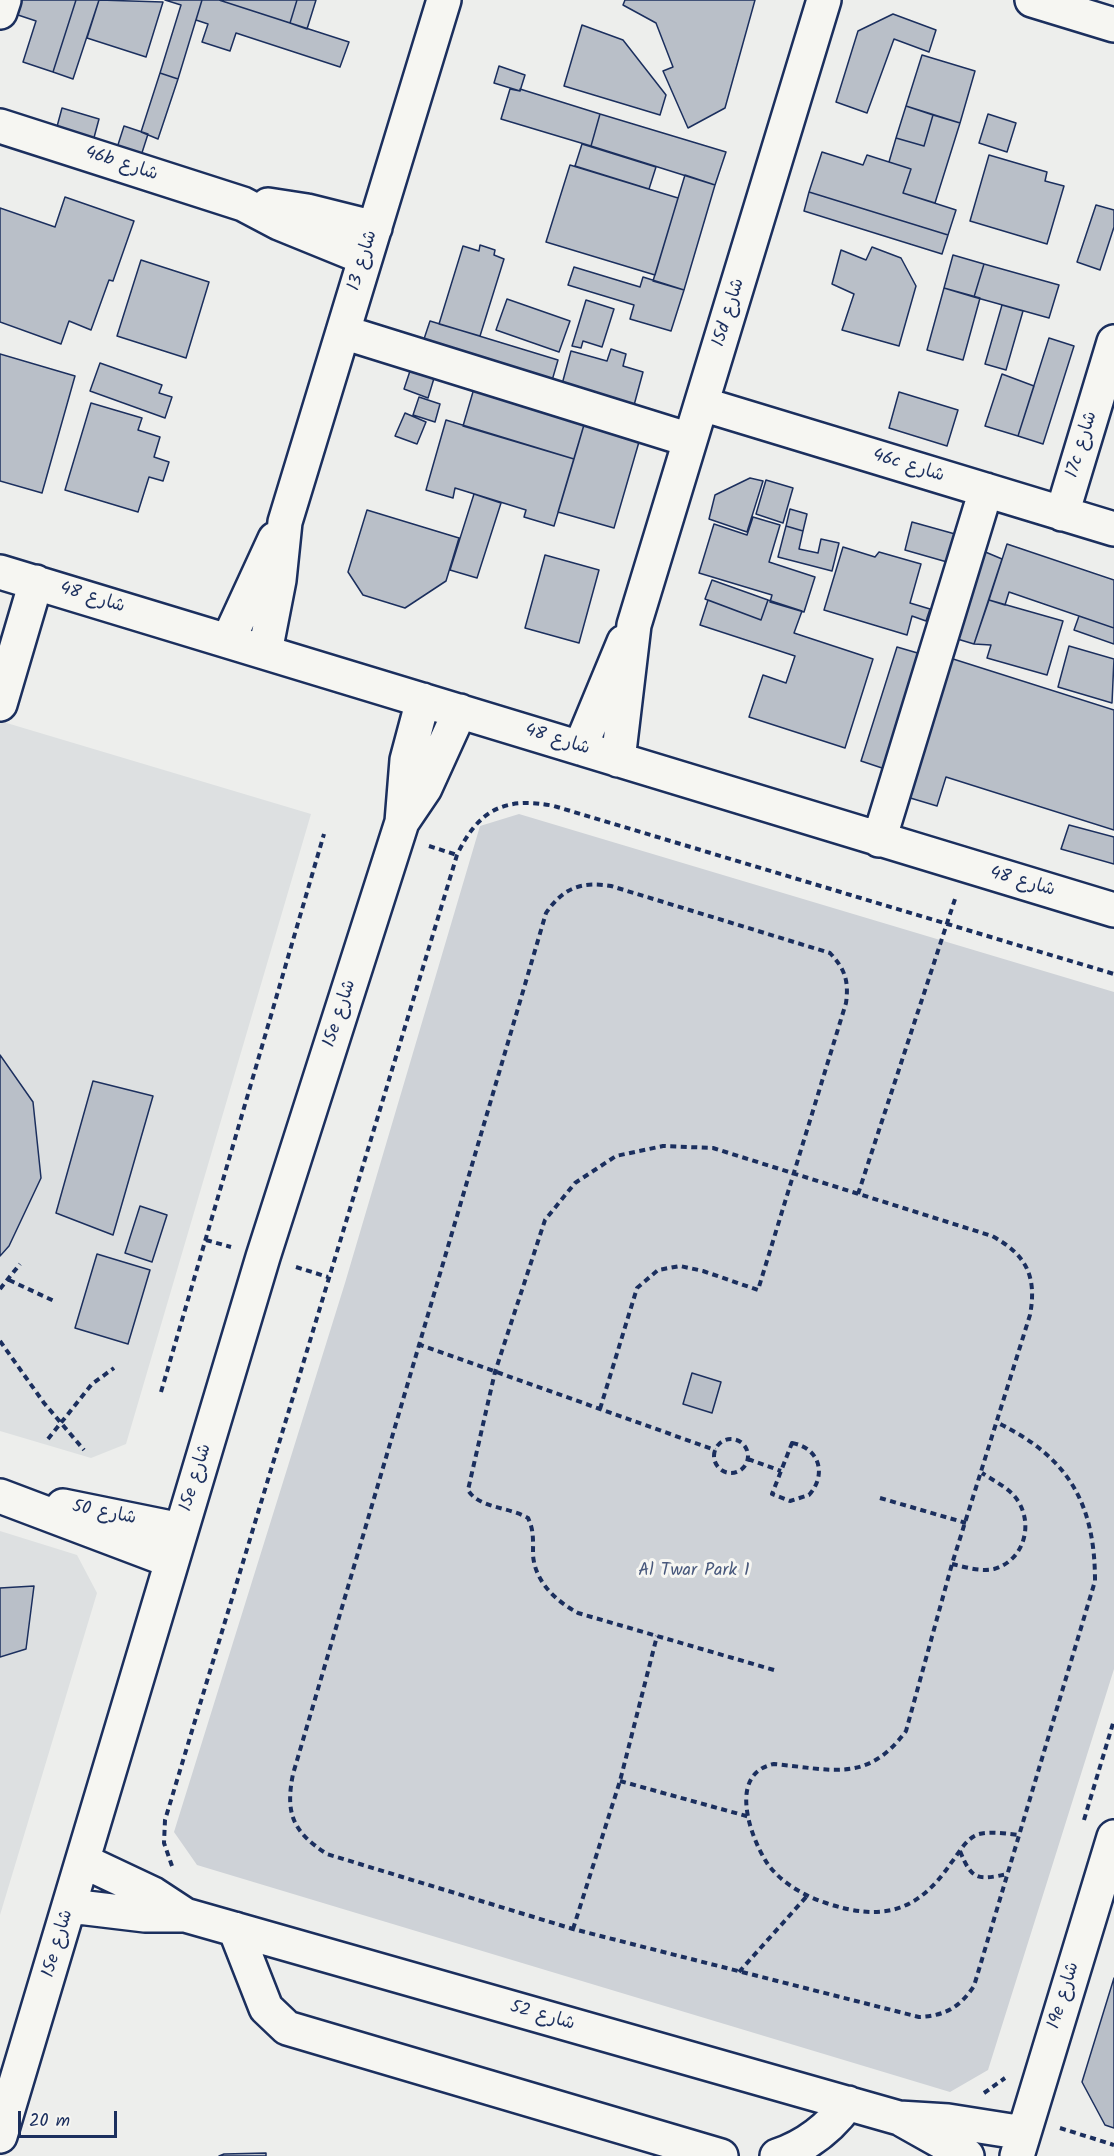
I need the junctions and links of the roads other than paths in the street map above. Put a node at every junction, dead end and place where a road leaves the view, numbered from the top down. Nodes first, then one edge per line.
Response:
1 (4, 0) edge
2 (444, 0) edge
3 (824, 0) edge
4 (1032, 0) edge
5 (0, 12) edge
6 (1114, 25) edge
7 (0, 126) edge
8 (370, 243) junction
9 (343, 332) junction
10 (1114, 342) edge
11 (702, 404) junction
12 (690, 440) junction
13 (986, 490) junction
14 (1062, 514) junction
15 (285, 522) junction
16 (1114, 530) edge
17 (0, 572) edge
18 (36, 582) junction
19 (634, 625) junction
20 (228, 641) junction
21 (265, 652) junction
22 (423, 700) junction
23 (0, 704) edge
24 (459, 711) junction
25 (580, 748) junction
26 (618, 760) junction
27 (402, 822) junction
28 (879, 840) junction
29 (1114, 910) edge
30 (13, 1500) edge
31 (181, 1530) junction
32 (172, 1561) junction
33 (1114, 1837) edge
34 (83, 1861) junction
35 (70, 1906) junction
36 (185, 1915) junction
37 (235, 1929) junction
38 (848, 2103) junction
39 (899, 2118) junction
40 (0, 2136) edge
41 (1023, 2136) edge
42 (721, 2156) edge
43 (777, 2156) edge
44 (967, 2156) edge

1 - 5 street
2 - 8 street, شارع 13
3 - 11 street, 15d شارع
4 - 6 street
7 - 8 street, 46b شارع
8 - 9 street, شارع 13
9 - 12 street
9 - 15 street, شارع 13
10 - 14 street, 17c شارع
11 - 12 street, 15d شارع
11 - 13 street, 46c شارع
12 - 19 street, 15d شارع
13 - 14 street, 46c شارع
13 - 28 street
14 - 16 street, 46c شارع
15 - 20 street, شارع 13
15 - 21 street, شارع 13
17 - 18 street, شارع 48
18 - 20 street, شارع 48
18 - 23 street
19 - 25 street, 15d شارع
19 - 26 street, 15d شارع
20 - 21 street, شارع 48
21 - 22 street, شارع 48
22 - 24 street, شارع 48
22 - 27 street, 15e شارع
24 - 25 street, شارع 48
24 - 27 street, 15e شارع
25 - 26 street, شارع 48
26 - 28 street, شارع 48
27 - 31 street, 15e شارع
28 - 29 street, شارع 48
30 - 31 street, شارع 50
30 - 32 street, شارع 50
31 - 32 street, 15e شارع
32 - 34 street, 15e شارع
33 - 41 street, 19e شارع
34 - 35 street, 15e شارع
34 - 36 street, شارع 52
35 - 36 street, شارع 52
35 - 40 street, 15e شارع
36 - 37 street, شارع 52
37 - 38 street, شارع 52
37 - 42 street
38 - 39 street, شارع 52
38 - 43 street
39 - 41 street, شارع 52
39 - 44 street, شارع 52

